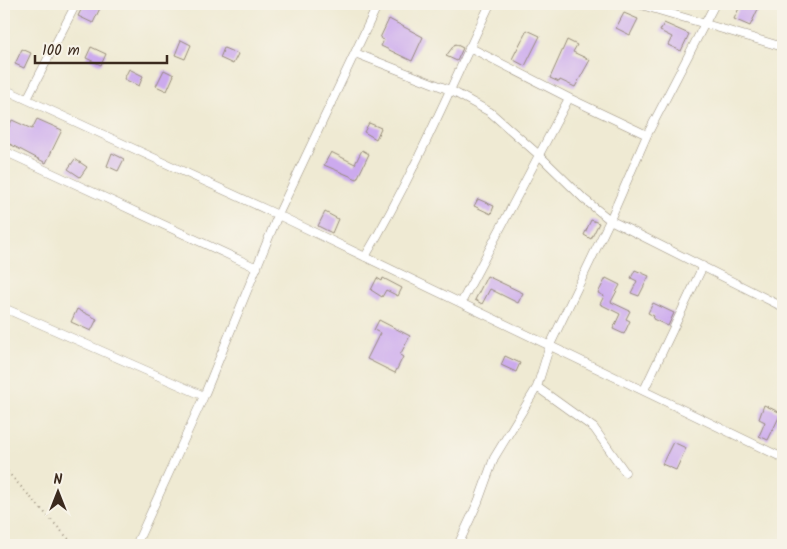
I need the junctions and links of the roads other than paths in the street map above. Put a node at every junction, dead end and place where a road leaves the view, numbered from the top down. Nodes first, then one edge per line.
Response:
1 (76, 4) edge
2 (378, 4) edge
3 (490, 4) edge
4 (638, 4) edge
5 (715, 4) edge
6 (706, 23) junction
7 (470, 47) junction
8 (783, 47) edge
9 (356, 53) junction
10 (4, 89) edge
11 (450, 90) junction
12 (569, 98) junction
13 (26, 99) junction
14 (647, 135) junction
15 (4, 151) edge
16 (539, 155) junction
17 (278, 215) junction
18 (610, 220) junction
19 (365, 257) junction
20 (703, 266) junction
21 (257, 268) junction
22 (461, 303) junction
23 (783, 306) edge
24 (4, 308) edge
25 (550, 345) junction
26 (537, 387) junction
27 (644, 390) junction
28 (204, 396) junction
29 (783, 458) edge
30 (625, 472) dead end
31 (136, 545) edge
32 (458, 545) edge

1 - 13 street
2 - 9 street
3 - 7 street
4 - 6 street
5 - 6 street
6 - 8 street
6 - 14 street
7 - 11 street
7 - 12 street
9 - 11 street
9 - 17 street
10 - 13 street
11 - 16 street
11 - 19 street
12 - 14 street
12 - 16 street
13 - 17 street
14 - 18 street
15 - 21 street
16 - 18 street
16 - 22 street
17 - 19 street
17 - 21 street
18 - 20 street
18 - 25 street
19 - 22 street
20 - 23 street
20 - 27 street
21 - 28 street
22 - 25 street
24 - 28 street
25 - 26 street
25 - 27 street
26 - 30 street
26 - 32 street
27 - 29 street
28 - 31 street

